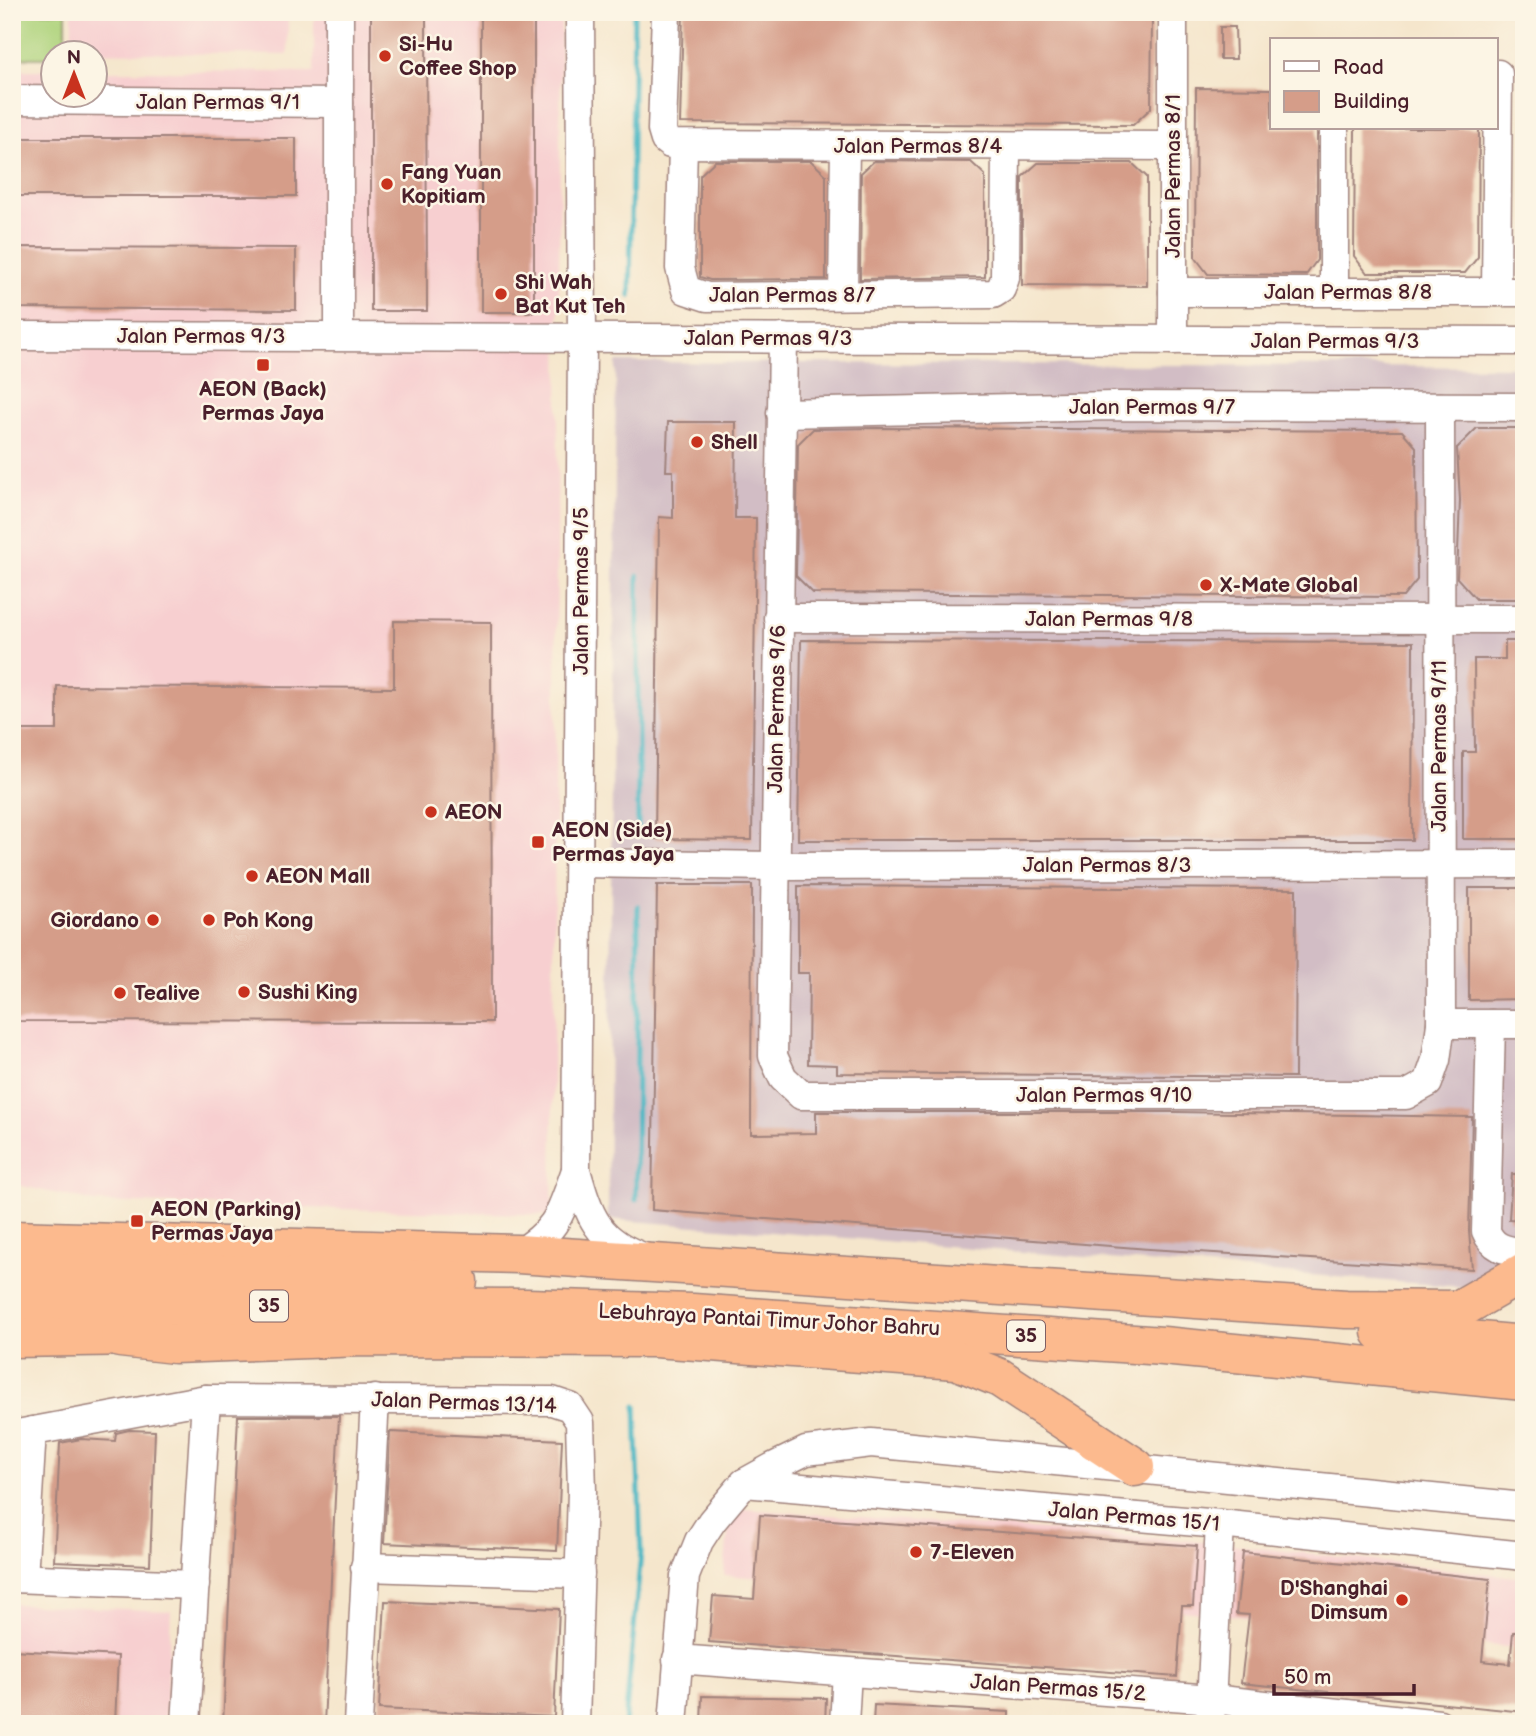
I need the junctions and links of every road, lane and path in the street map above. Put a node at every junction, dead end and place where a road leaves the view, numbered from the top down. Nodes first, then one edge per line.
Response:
1 (339, 12) edge
2 (580, 12) edge
3 (666, 12) edge
4 (1173, 12) edge
5 (1498, 74) dead end
6 (12, 100) edge
7 (339, 103) junction
8 (1334, 130) edge
9 (674, 143) junction
10 (845, 145) junction
11 (1006, 146) junction
12 (1172, 146) junction
13 (1173, 292) junction
14 (1334, 292) junction
15 (1510, 292) edge
16 (843, 295) junction
17 (12, 336) edge
18 (339, 336) junction
19 (582, 338) junction
20 (783, 338) junction
21 (1173, 340) junction
22 (1524, 341) edge
23 (1440, 407) junction
24 (1524, 407) edge
25 (781, 413) junction
26 (778, 618) junction
27 (1439, 619) junction
28 (1524, 619) edge
29 (580, 863) junction
30 (1439, 864) junction
31 (1524, 864) edge
32 (776, 866) junction
33 (1441, 1024) junction
34 (1491, 1024) junction
35 (1524, 1024) edge
36 (783, 1078) joint
37 (1428, 1083) joint
38 (576, 1170) junction
39 (12, 1240) edge
40 (1524, 1253) edge
41 (518, 1254) junction
42 (660, 1262) junction
43 (1524, 1272) edge
44 (12, 1273) edge
45 (12, 1305) edge
46 (527, 1308) junction
47 (1346, 1309) junction
48 (12, 1338) edge
49 (120, 1338) junction
50 (1524, 1342) edge
51 (1524, 1381) edge
52 (206, 1399) junction
53 (375, 1399) junction
54 (22, 1433) edge
55 (1135, 1467) junction
56 (744, 1483) junction
57 (1524, 1507) edge
58 (1220, 1524) junction
59 (1524, 1556) edge
60 (365, 1567) junction
61 (580, 1574) junction
62 (18, 1578) edge
63 (195, 1585) junction
64 (677, 1659) junction
65 (847, 1672) junction
66 (1211, 1711) edge
67 (1382, 1721) edge
68 (186, 1724) edge
69 (358, 1724) edge
70 (575, 1724) edge
71 (673, 1724) edge
72 (844, 1724) edge
73 (1439, 1724) edge

1 - 7 street
2 - 19 street, Jalan Permas 9/5
3 - 9 street
4 - 12 street, Jalan Permas 8/1
5 - 15 street
6 - 7 street, Jalan Permas 9/1
7 - 18 street
8 - 14 street
9 - 10 street, Jalan Permas 8/4
9 - 16 street, Jalan Permas 8/7
10 - 11 street, Jalan Permas 8/4
10 - 16 street
11 - 12 street, Jalan Permas 8/4
11 - 16 street, Jalan Permas 8/7
12 - 13 street, Jalan Permas 8/1
13 - 14 street, Jalan Permas 8/8
13 - 21 street, Jalan Permas 8/1
14 - 15 street, Jalan Permas 8/8
17 - 18 street, Jalan Permas 9/3
18 - 19 street, Jalan Permas 9/3
19 - 20 street, Jalan Permas 9/3
19 - 29 street, Jalan Permas 9/5
20 - 21 street, Jalan Permas 9/3
20 - 25 street, Jalan Permas 9/6
21 - 22 street, Jalan Permas 9/3
23 - 24 street, Jalan Permas 9/7
23 - 25 street, Jalan Permas 9/7
23 - 27 street, Jalan Permas 9/11
25 - 26 street, Jalan Permas 9/6
26 - 27 street, Jalan Permas 9/8
26 - 32 street, Jalan Permas 9/6
27 - 28 street, Jalan Permas 9/8
27 - 30 street, Jalan Permas 9/11
29 - 32 street, Jalan Permas 8/3
29 - 38 street, Jalan Permas 9/5
30 - 31 street, Jalan Permas 8/3
30 - 32 street, Jalan Permas 8/3
30 - 33 street, Jalan Permas 9/11
32 - 36 street, Jalan Permas 9/6
33 - 34 street
33 - 37 street, Jalan Permas 9/11
34 - 35 street
34 - 40 street
36 - 37 street, Jalan Permas 9/10
38 - 41 street, Jalan Permas 9/5
38 - 42 street, Jalan Permas 9/5
39 - 41 highway
41 - 42 highway
42 - 47 highway
43 - 47 highway
44 - 50 highway, Lebuhraya Pantai Timur Johor Bahru / 35
45 - 46 highway, Lebuhraya Pantai Timur Johor Bahru / 35
46 - 49 highway
46 - 51 highway, Lebuhraya Pantai Timur Johor Bahru / 35
47 - 50 highway
48 - 49 highway
49 - 55 highway
52 - 53 street, Jalan Permas 13/14
52 - 54 street, Jalan Permas 13/14
52 - 63 street
53 - 60 street
53 - 61 street, Jalan Permas 13/14
54 - 62 street
55 - 56 street
55 - 57 street
56 - 58 street, Jalan Permas 15/1
56 - 64 street
58 - 59 street, Jalan Permas 15/1
58 - 66 street
60 - 61 street
60 - 69 street
61 - 70 street, Jalan Permas 13/14
62 - 63 street
63 - 68 street
64 - 65 street, Jalan Permas 15/2
64 - 71 street
65 - 66 street, Jalan Permas 15/2
65 - 72 street
66 - 67 street, Jalan Permas 15/2
67 - 73 street, Jalan Permas 15/2

